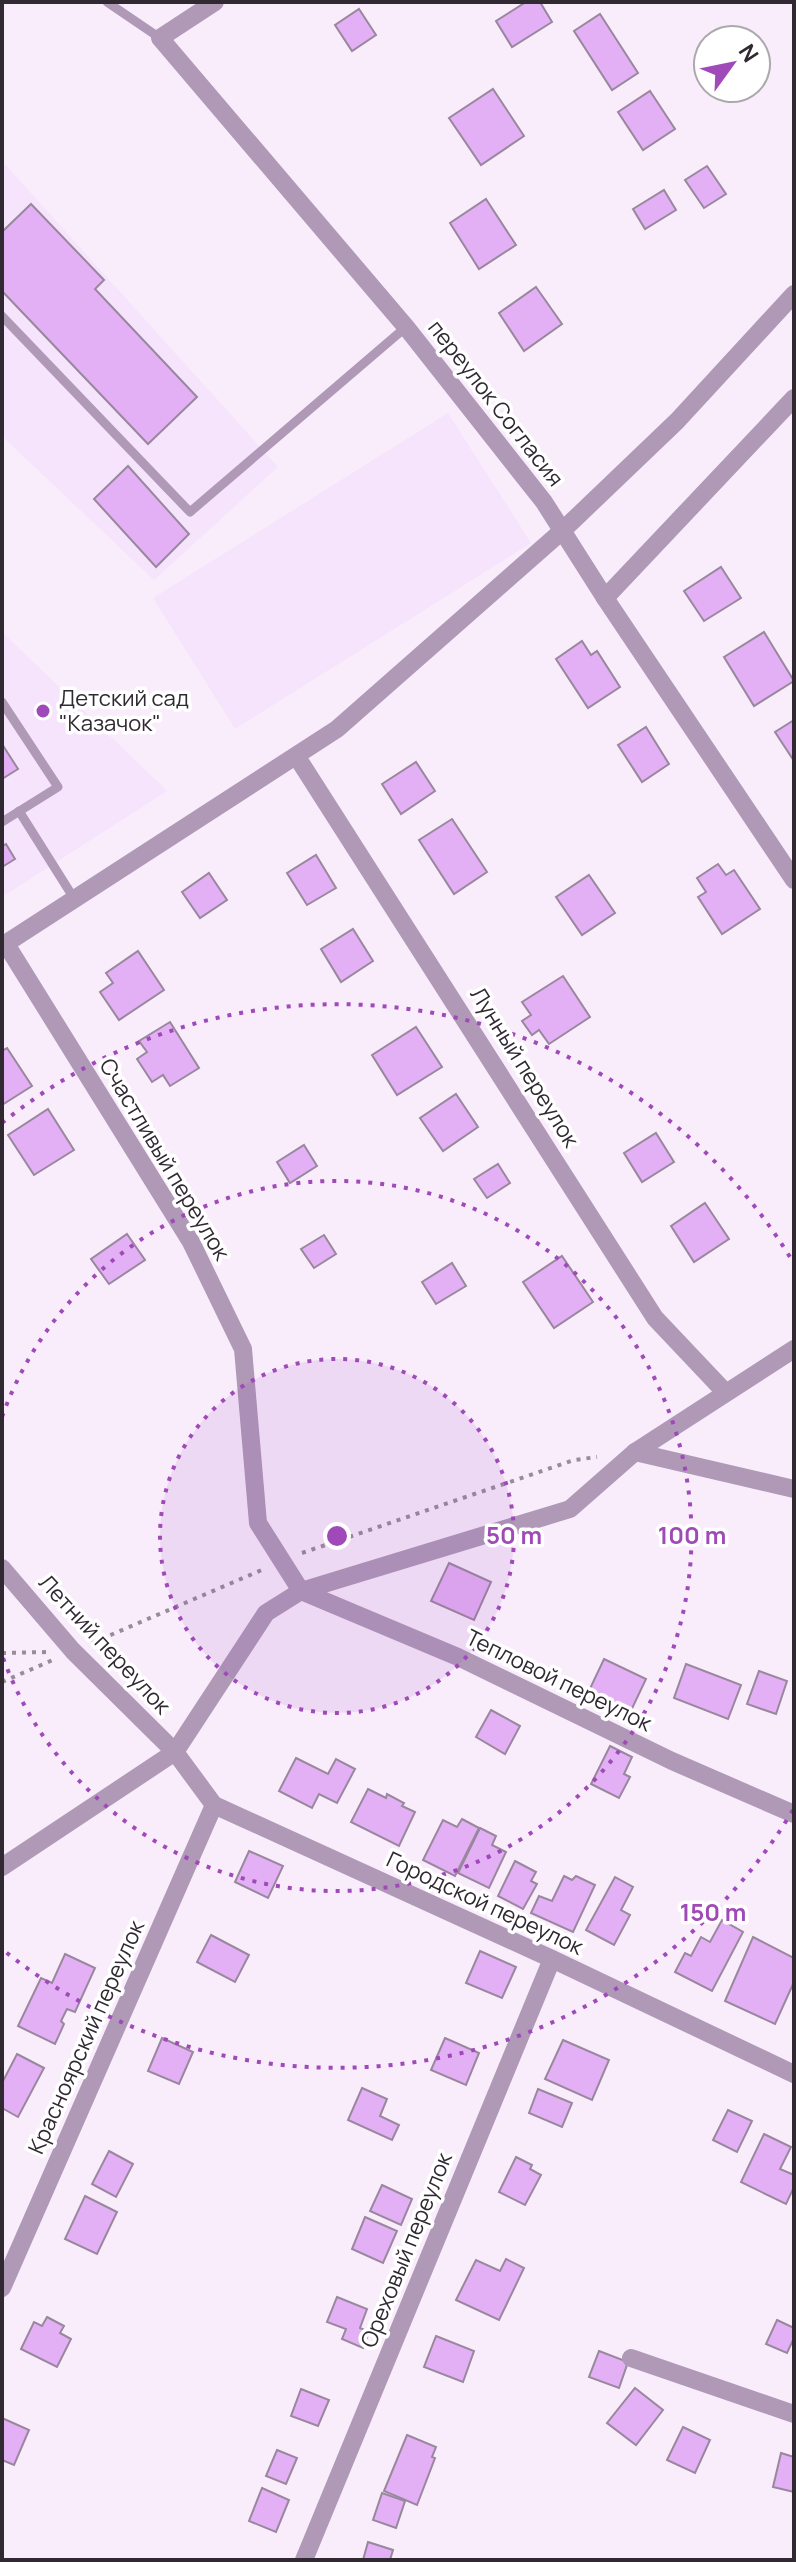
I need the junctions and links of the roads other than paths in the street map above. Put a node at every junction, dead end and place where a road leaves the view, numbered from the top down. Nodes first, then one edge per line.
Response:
1 (107, 2) edge
2 (215, 2) edge
3 (160, 38) junction
4 (794, 294) edge
5 (2, 316) edge
6 (406, 327) junction
7 (794, 398) edge
8 (562, 531) junction
9 (605, 598) junction
10 (2, 702) edge
11 (297, 757) junction
12 (19, 811) junction
13 (2, 822) edge
14 (794, 880) edge
15 (75, 900) junction
16 (4, 945) edge
17 (794, 1349) edge
18 (725, 1392) junction
19 (635, 1452) junction
20 (794, 1489) edge
21 (2, 1568) edge
22 (301, 1591) junction
23 (175, 1752) junction
24 (214, 1805) junction
25 (794, 1814) edge
26 (2, 1867) edge
27 (552, 1959) junction
28 (794, 2074) edge
29 (2, 2288) edge
30 (631, 2358) dead end
31 (794, 2414) edge
32 (304, 2560) edge

1 - 3 lane
2 - 3 street
3 - 6 street, переулок Согласия
4 - 8 street
5 - 6 lane
6 - 8 street, переулок Согласия
7 - 9 street
8 - 9 street, переулок Согласия
8 - 11 street
9 - 14 street, переулок Согласия
10 - 12 lane
11 - 15 street
11 - 18 street, Лунный переулок
12 - 13 lane
12 - 15 lane
15 - 16 street
16 - 22 street, Счастливый переулок
17 - 18 street
18 - 19 street
19 - 20 street
19 - 22 street
21 - 23 street, Летний переулок
22 - 23 street
22 - 25 street, Тепловой переулок
23 - 24 street, Городской переулок
23 - 26 street
24 - 27 street, Городской переулок
24 - 29 street, Красноярский переулок
27 - 28 street, Городской переулок
27 - 32 street, Ореховый переулок
30 - 31 street

